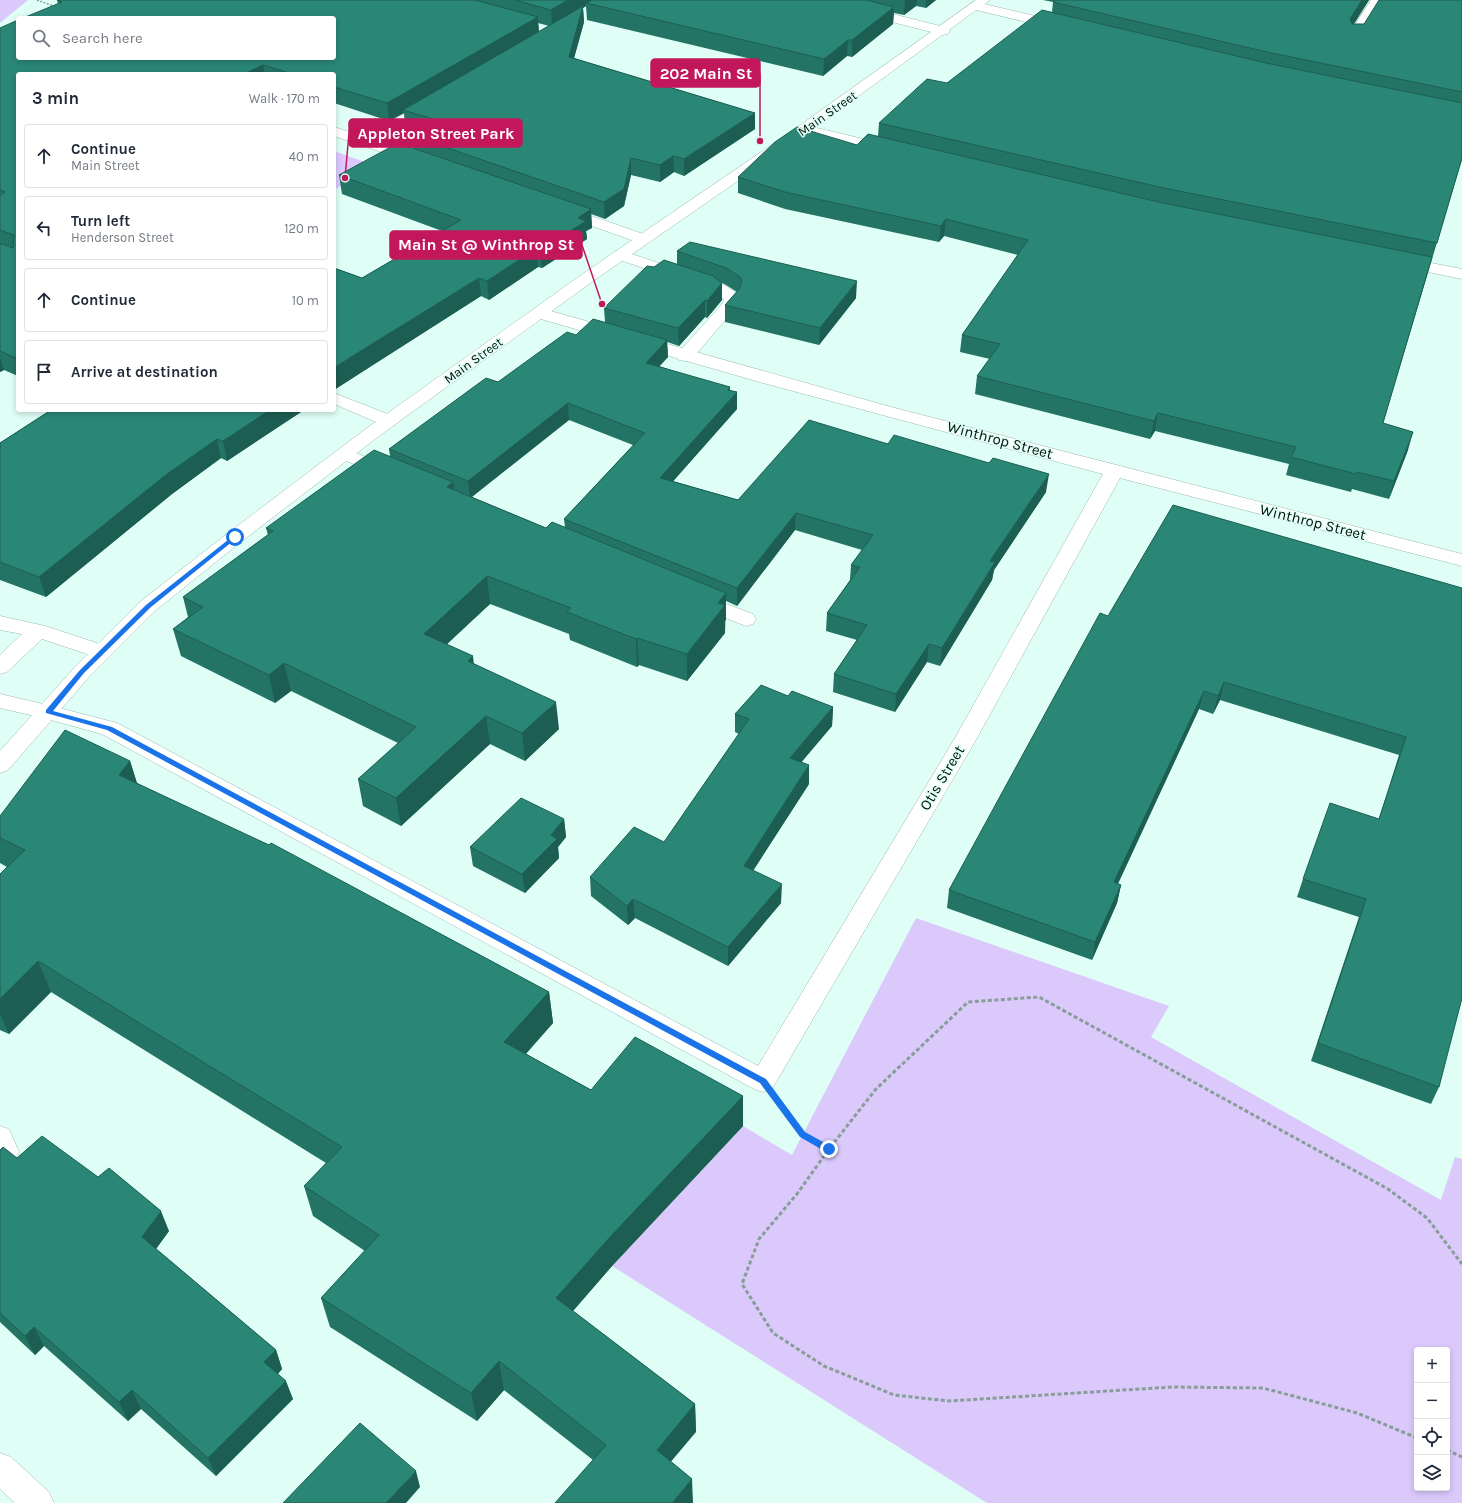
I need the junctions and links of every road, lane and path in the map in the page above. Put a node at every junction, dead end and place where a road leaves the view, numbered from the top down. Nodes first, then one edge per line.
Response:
1 (37, 0) edge
2 (822, 0) edge
3 (1378, 0) edge
4 (980, 3) edge
5 (60, 8) edge
6 (1072, 30) edge
7 (943, 31) junction
8 (1354, 37) edge
9 (440, 99) edge
10 (804, 129) junction
11 (336, 132) edge
12 (366, 142) junction
13 (904, 153) edge
14 (426, 163) edge
15 (553, 208) edge
16 (643, 239) junction
17 (620, 255) junction
18 (1384, 258) edge
19 (1462, 274) edge
20 (540, 313) junction
21 (685, 356) junction
22 (336, 399) edge
23 (389, 421) junction
24 (345, 454) junction
25 (1114, 471) junction
26 (403, 478) edge
27 (1462, 560) edge
28 (680, 592) edge
29 (746, 618) dead end
30 (0, 623) edge
31 (38, 631) junction
32 (102, 652) junction
33 (0, 667) edge
34 (0, 701) edge
35 (48, 712) junction
36 (0, 765) edge
37 (763, 1081) junction
38 (0, 1137) edge
39 (829, 1149) junction
40 (0, 1158) edge
41 (1462, 1264) edge
42 (1414, 1437) edge
43 (1450, 1451) edge
44 (1462, 1457) edge
45 (0, 1468) edge
46 (38, 1503) edge

1 - 5 path
2 - 7 street
3 - 8 street
4 - 6 street
4 - 7 street, Main Street
7 - 10 street, Main Street
9 - 12 street
10 - 13 street
10 - 16 street, Main Street
11 - 12 street
12 - 14 street
15 - 16 street
16 - 17 street, Main Street
17 - 20 street, Main Street
17 - 21 street
18 - 19 street
20 - 21 street, Winthrop Street
20 - 23 street, Main Street
21 - 25 street, Winthrop Street
22 - 23 street
23 - 24 street, Main Street
24 - 26 street
24 - 32 street, Main Street
25 - 27 street, Winthrop Street
25 - 37 street, Otis Street
28 - 29 street
30 - 31 street
31 - 32 street
31 - 33 street
32 - 35 street, Main Street
34 - 35 street
35 - 36 street, Main Street
35 - 37 street
37 - 39 path
38 - 40 street
39 - 41 path
39 - 42 path
43 - 44 path
45 - 46 street

